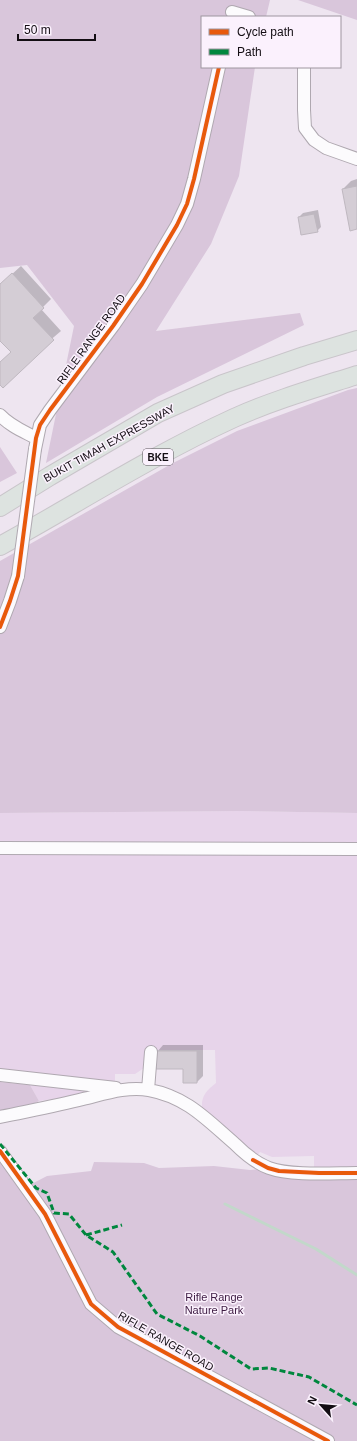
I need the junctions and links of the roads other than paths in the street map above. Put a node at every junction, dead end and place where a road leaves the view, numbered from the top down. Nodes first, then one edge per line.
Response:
1 (232, 10) edge
2 (247, 16) edge
3 (220, 68) edge
4 (304, 68) edge
5 (357, 159) edge
6 (357, 340) edge
7 (357, 375) edge
8 (0, 414) edge
9 (36, 444) junction
10 (0, 507) edge
11 (0, 546) edge
12 (0, 627) edge
13 (0, 848) edge
14 (357, 850) edge
15 (151, 1052) dead end
16 (0, 1074) edge
17 (125, 1090) junction
18 (148, 1090) junction
19 (0, 1117) edge
20 (0, 1151) edge
21 (357, 1173) edge
22 (328, 1441) edge

1 - 2 street
3 - 9 street, RIFLE RANGE ROAD
4 - 5 street
6 - 10 highway, BUKIT TIMAH EXPRESSWAY
7 - 11 highway, BKE
8 - 9 street
9 - 12 street, RIFLE RANGE ROAD, bridge
13 - 14 street
15 - 18 street
16 - 17 street
17 - 18 street
17 - 19 street
18 - 21 street
20 - 22 street, RIFLE RANGE ROAD

